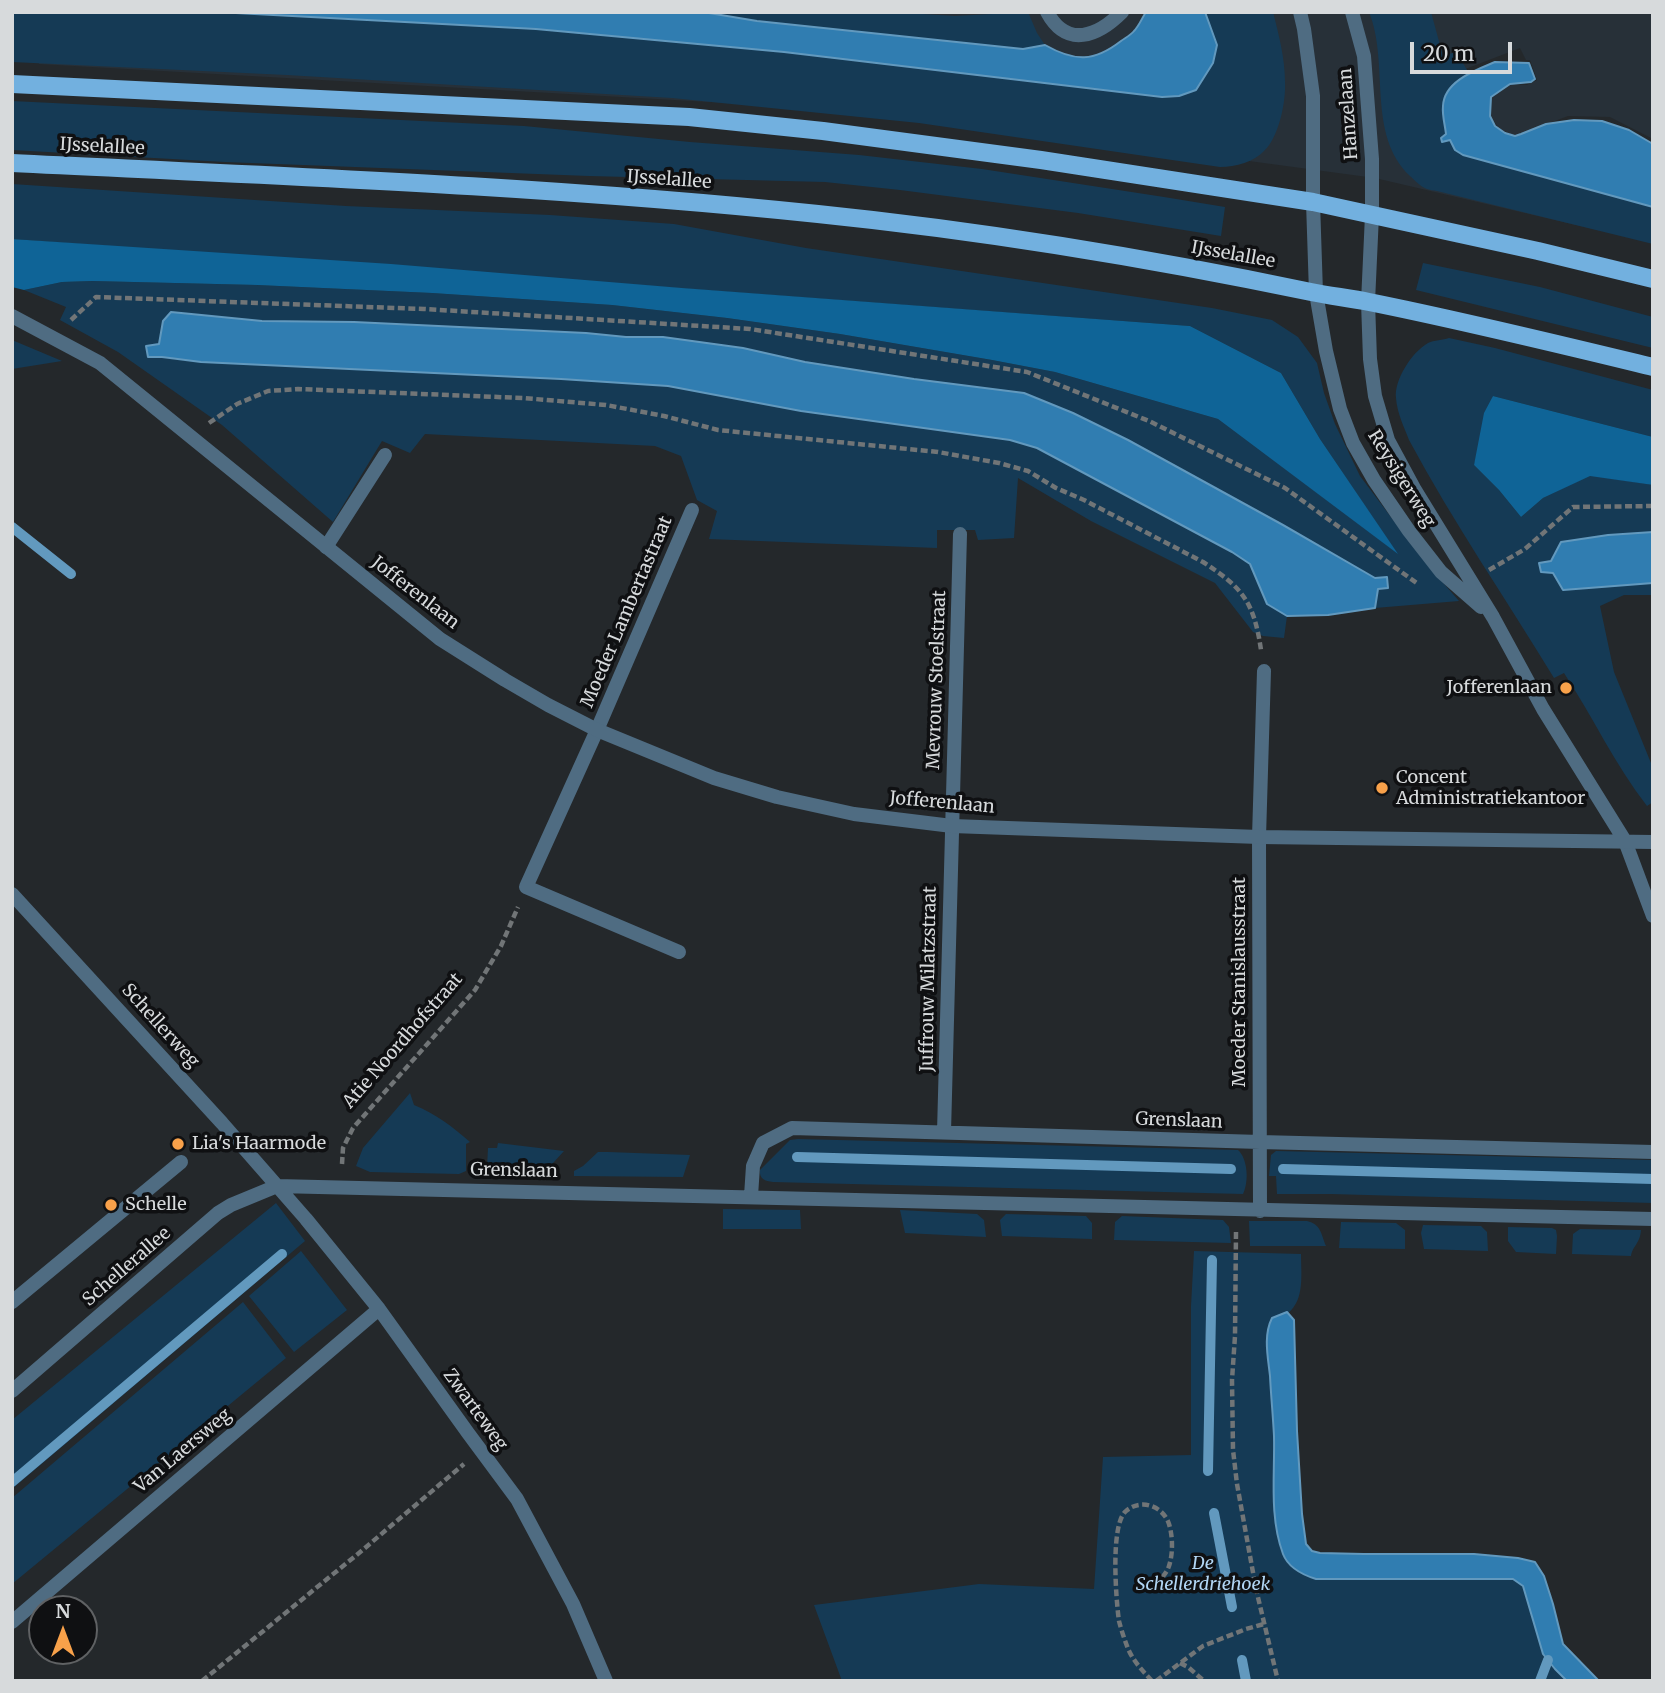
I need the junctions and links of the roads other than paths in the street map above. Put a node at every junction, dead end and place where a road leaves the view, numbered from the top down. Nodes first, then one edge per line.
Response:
1 (1047, 12) edge
2 (1122, 12) edge
3 (1300, 12) edge
4 (1352, 12) edge
5 (12, 84) edge
6 (12, 163) edge
7 (1313, 202) junction
8 (1372, 215) junction
9 (1653, 279) edge
10 (1316, 293) junction
11 (1368, 302) junction
12 (12, 316) edge
13 (1653, 367) edge
14 (385, 455) dead end
15 (692, 510) dead end
16 (960, 534) dead end
17 (326, 547) junction
18 (1464, 583) junction
19 (1264, 671) road end
20 (597, 730) junction
21 (952, 826) junction
22 (1259, 837) junction
23 (1625, 841) junction
24 (1653, 842) edge
25 (12, 894) edge
26 (1653, 916) edge
27 (679, 952) dead end
28 (944, 1132) junction
29 (1260, 1142) junction
30 (1653, 1152) edge
31 (181, 1162) dead end
32 (277, 1186) junction
33 (751, 1196) junction
34 (1260, 1211) junction
35 (1653, 1219) edge
36 (12, 1302) edge
37 (379, 1309) junction
38 (12, 1391) edge
39 (12, 1622) edge
40 (606, 1681) edge

1 - 2 street
3 - 7 street, Hanzelaan
4 - 8 street, Hanzelaan
5 - 7 main road
6 - 10 main road, IJsselallee
7 - 8 main road
7 - 10 street
8 - 9 main road
8 - 11 street
10 - 11 main road, IJsselallee
10 - 18 street, Reysigerweg
11 - 13 main road, IJsselallee
11 - 18 street, Reysigerweg
12 - 17 street, Jofferenlaan
14 - 17 street
15 - 20 street, Moeder Lambertastraat
16 - 21 street, Mevrouw Stoelstraat
17 - 20 street, Jofferenlaan
18 - 23 street, Reysigerweg
19 - 22 street, Moeder Stanislausstraat
20 - 21 street, Jofferenlaan
20 - 27 street
21 - 22 street, Jofferenlaan
21 - 28 street, Juffrouw Milatzstraat
22 - 23 street, Jofferenlaan
22 - 29 street, Moeder Stanislausstraat
23 - 24 street, Jofferenlaan
23 - 26 street, Reysigerweg
25 - 32 street, Schellerweg
28 - 29 street, Grenslaan
28 - 33 street, Grenslaan
29 - 30 street, Grenslaan
29 - 34 street, Moeder Stanislausstraat
31 - 36 street
32 - 33 street, Grenslaan
32 - 37 street, Zwarteweg
32 - 38 street, Schellerallee
33 - 34 street, Grenslaan
34 - 35 street, Grenslaan
37 - 39 street, Van Laersweg
37 - 40 street, Zwarteweg

